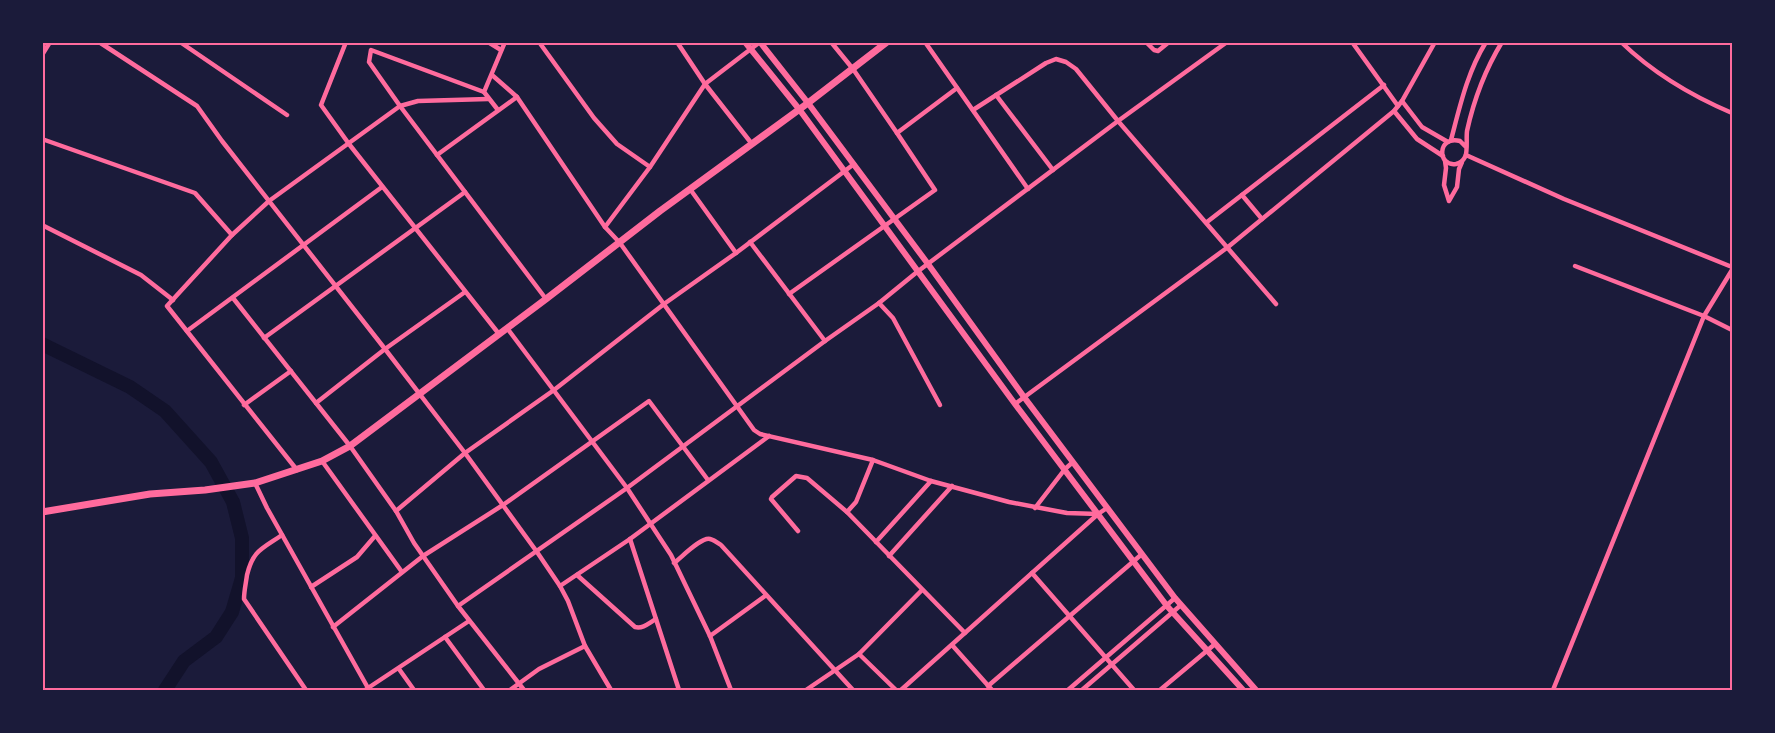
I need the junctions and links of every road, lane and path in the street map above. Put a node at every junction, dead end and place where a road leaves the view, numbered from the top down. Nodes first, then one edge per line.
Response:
1 (50, 42) edge
2 (99, 42) edge
3 (180, 42) edge
4 (346, 42) edge
5 (488, 42) edge
6 (505, 42) edge
7 (539, 42) edge
8 (677, 42) edge
9 (745, 42) edge
10 (831, 42) edge
11 (887, 42) edge
12 (925, 42) edge
13 (1146, 42) edge
14 (1169, 42) edge
15 (1227, 42) edge
16 (1352, 42) edge
17 (1435, 42) edge
18 (1486, 42) edge
19 (1502, 42) edge
20 (1621, 42) edge
21 (760, 43) edge
22 (501, 50) junction
23 (750, 50) junction
24 (42, 55) edge
25 (853, 69) junction
26 (492, 75) junction
27 (705, 84) junction
28 (1384, 86) junction
29 (957, 88) junction
30 (484, 92) junction
31 (996, 95) junction
32 (517, 97) junction
33 (488, 99) junction
34 (1402, 102) junction
35 (808, 103) junction
36 (400, 106) junction
37 (1398, 106) junction
38 (799, 109) junction
39 (498, 110) junction
40 (973, 110) junction
41 (1394, 111) junction
42 (1732, 113) edge
43 (287, 115) dead end
44 (1118, 121) junction
45 (897, 133) junction
46 (42, 140) edge
47 (1450, 141) junction
48 (348, 144) junction
49 (752, 144) junction
50 (1466, 147) junction
51 (437, 155) junction
52 (1466, 155) junction
53 (1444, 158) junction
54 (1462, 162) junction
55 (854, 164) junction
56 (650, 167) junction
57 (1053, 170) junction
58 (844, 172) junction
59 (382, 187) junction
60 (690, 189) junction
61 (1028, 190) junction
62 (465, 192) junction
63 (1242, 195) junction
64 (269, 201) junction
65 (894, 219) junction
66 (1262, 219) junction
67 (1207, 222) junction
68 (42, 225) edge
69 (883, 226) junction
70 (605, 227) junction
71 (416, 229) junction
72 (232, 235) junction
73 (750, 242) junction
74 (620, 243) junction
75 (304, 246) junction
76 (1228, 247) junction
77 (736, 253) junction
78 (928, 264) junction
79 (1575, 266) dead end
80 (1732, 269) edge
81 (917, 272) junction
82 (335, 285) junction
83 (465, 292) junction
84 (789, 294) junction
85 (232, 298) junction
86 (546, 299) junction
87 (173, 300) junction
88 (879, 303) junction
89 (664, 304) junction
90 (1276, 304) dead end
91 (1704, 316) junction
92 (507, 328) junction
93 (1732, 330) edge
94 (187, 331) junction
95 (499, 334) junction
96 (264, 338) junction
97 (824, 341) junction
98 (385, 349) junction
99 (291, 371) junction
100 (554, 390) junction
101 (420, 394) junction
102 (1024, 397) junction
103 (316, 403) junction
104 (1014, 404) junction
105 (244, 405) junction
106 (737, 405) junction
107 (940, 405) dead end
108 (769, 436) junction
109 (592, 442) junction
110 (350, 446) junction
111 (682, 448) junction
112 (465, 453) junction
113 (873, 460) junction
114 (322, 461) junction
115 (1074, 462) junction
116 (1065, 469) junction
117 (297, 470) junction
118 (708, 480) junction
119 (931, 481) junction
120 (255, 483) junction
121 (952, 486) junction
122 (627, 488) junction
123 (502, 505) junction
124 (1034, 508) junction
125 (1107, 508) junction
126 (396, 511) junction
127 (42, 512) edge
128 (846, 512) junction
129 (1098, 514) junction
130 (650, 524) junction
131 (798, 531) dead end
132 (282, 535) junction
133 (375, 536) junction
134 (630, 539) junction
135 (876, 542) junction
136 (537, 552) junction
137 (1142, 554) junction
138 (423, 556) junction
139 (889, 556) junction
140 (1134, 561) junction
141 (674, 563) junction
142 (402, 572) junction
143 (1032, 573) junction
144 (577, 575) junction
145 (560, 586) junction
146 (311, 587) junction
147 (922, 590) junction
148 (765, 596) junction
149 (1175, 598) junction
150 (1181, 605) junction
151 (458, 606) junction
152 (1167, 606) junction
153 (1173, 612) junction
154 (1070, 617) junction
155 (656, 619) junction
156 (469, 621) junction
157 (333, 627) junction
158 (965, 633) junction
159 (710, 636) junction
160 (445, 637) junction
161 (1215, 644) junction
162 (952, 645) junction
163 (585, 646) junction
164 (1207, 650) junction
165 (859, 654) junction
166 (1106, 658) junction
167 (1112, 665) junction
168 (399, 669) junction
169 (835, 671) junction
170 (519, 683) junction
171 (990, 688) edge
172 (366, 689) edge
173 (306, 690) edge
174 (414, 690) edge
175 (484, 690) edge
176 (510, 690) edge
177 (524, 690) edge
178 (611, 690) edge
179 (679, 690) edge
180 (731, 690) edge
181 (806, 690) edge
182 (852, 690) edge
183 (896, 690) edge
184 (901, 690) edge
185 (1068, 690) edge
186 (1082, 690) edge
187 (1134, 690) edge
188 (1160, 690) edge
189 (1243, 690) edge
190 (1256, 690) edge
191 (1553, 690) edge

1 - 24 street
2 - 64 street
3 - 43 street
4 - 48 street
5 - 22 street
6 - 22 street
7 - 56 street
8 - 27 street
9 - 23 main road
10 - 25 street
11 - 25 main road
12 - 29 street
13 - 14 street
15 - 44 street
16 - 28 street
17 - 34 street
18 - 47 street
19 - 50 street
20 - 42 street
21 - 23 street
21 - 35 main road
22 - 26 street
23 - 27 street
23 - 38 main road
25 - 35 main road
25 - 45 street
26 - 30 street
26 - 32 street
27 - 49 street
27 - 56 street
28 - 37 street
28 - 63 street
29 - 40 street
29 - 45 street
30 - 33 street
30 - 36 street
31 - 40 street
31 - 44 street
31 - 57 street
32 - 39 street
32 - 70 street
33 - 36 street
33 - 39 street
34 - 37 street
34 - 47 street
35 - 38 main road
35 - 55 main road
36 - 48 street
36 - 51 street
37 - 41 street
38 - 49 main road
38 - 58 main road
39 - 51 street
40 - 61 street
41 - 53 street
41 - 66 street
44 - 57 street
44 - 67 street
45 - 65 street
46 - 72 street
47 - 50 street
47 - 53 street
48 - 59 street
48 - 64 street
49 - 60 main road
50 - 52 street
51 - 62 street
52 - 54 street
52 - 80 street
53 - 54 street
53 - 54 street
55 - 58 street
55 - 65 main road
56 - 70 street
57 - 61 street
58 - 69 main road
58 - 73 street
59 - 71 street
59 - 75 street
60 - 74 main road
60 - 77 street
61 - 78 street
62 - 71 street
62 - 86 street
63 - 66 street
63 - 67 street
64 - 72 street
64 - 75 street
65 - 69 street
65 - 78 main road
66 - 76 street
67 - 76 street
68 - 87 street
69 - 81 main road
69 - 84 street
70 - 74 street
71 - 82 street
71 - 83 street
72 - 87 street
73 - 77 street
73 - 84 street
74 - 86 main road
74 - 89 street
75 - 82 street
75 - 85 street
76 - 90 street
76 - 102 street
77 - 89 street
78 - 81 street
78 - 102 main road
79 - 91 street
80 - 91 street
81 - 88 street
81 - 104 main road
82 - 96 street
82 - 98 street
83 - 95 street
83 - 98 street
84 - 97 street
85 - 94 street
85 - 96 street
86 - 92 main road
87 - 94 street
88 - 97 street
88 - 107 street
89 - 100 street
89 - 106 street
91 - 93 street
91 - 191 street
92 - 95 main road
92 - 100 street
94 - 105 street
95 - 101 main road
96 - 99 street
97 - 106 street
98 - 101 street
98 - 103 street
99 - 103 street
99 - 105 street
100 - 109 street
100 - 112 street
101 - 110 main road
101 - 112 street
102 - 104 street
102 - 115 main road
103 - 110 street
104 - 116 main road
105 - 117 street
106 - 108 street
106 - 111 street
108 - 113 street
108 - 118 street
109 - 111 street
109 - 122 street
109 - 123 street
110 - 114 main road
110 - 126 street
111 - 118 street
111 - 122 street
112 - 123 street
112 - 126 street
113 - 119 street
113 - 128 street
114 - 117 main road
114 - 133 street
115 - 116 street
115 - 125 main road
116 - 124 street
116 - 129 main road
117 - 120 main road
118 - 130 street
119 - 121 street
119 - 135 street
120 - 127 main road
120 - 132 street
121 - 124 street
121 - 139 street
122 - 130 street
122 - 136 street
123 - 136 street
123 - 138 street
124 - 129 street
125 - 129 street
125 - 137 main road
126 - 138 street
128 - 131 street
128 - 135 street
129 - 140 main road
129 - 143 street
130 - 134 street
130 - 141 street
132 - 146 street
132 - 173 street
133 - 142 street
133 - 146 street
134 - 144 street
134 - 155 street
135 - 139 street
136 - 145 street
136 - 151 street
137 - 140 street
137 - 149 main road
138 - 142 street
138 - 151 street
139 - 147 street
140 - 152 main road
140 - 154 street
141 - 148 street
141 - 159 street
142 - 157 street
143 - 154 street
143 - 158 street
144 - 145 street
144 - 155 street
145 - 163 street
146 - 157 street
147 - 158 street
147 - 165 street
148 - 159 street
148 - 169 street
149 - 150 main road
149 - 152 street
150 - 153 street
150 - 161 main road
151 - 156 street
152 - 153 main road
152 - 166 street
153 - 164 main road
153 - 167 street
154 - 166 street
154 - 171 street
155 - 179 street
156 - 160 street
156 - 170 street
157 - 172 street
158 - 162 street
159 - 180 street
160 - 168 street
160 - 175 street
161 - 164 street
161 - 190 main road
162 - 171 street
162 - 184 street
163 - 170 street
163 - 178 street
164 - 188 street
164 - 189 main road
165 - 169 street
165 - 183 street
166 - 167 street
166 - 185 street
167 - 186 street
167 - 187 street
168 - 172 street
168 - 174 street
169 - 181 street
169 - 182 street
170 - 176 street
170 - 177 street

